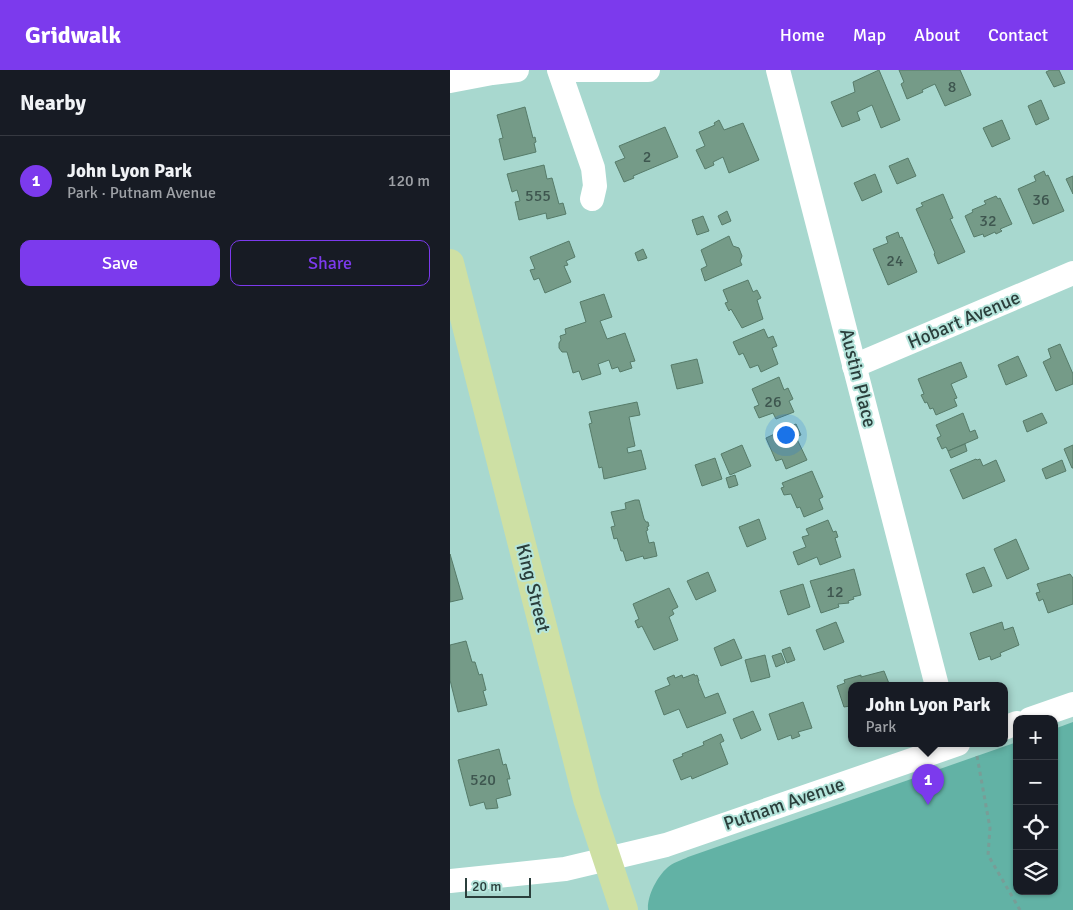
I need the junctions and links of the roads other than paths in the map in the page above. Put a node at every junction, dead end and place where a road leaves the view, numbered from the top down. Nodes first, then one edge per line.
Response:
1 (517, 70) edge
2 (560, 70) edge
3 (572, 70) edge
4 (594, 70) edge
5 (648, 70) edge
6 (778, 70) edge
7 (450, 81) edge
8 (592, 199) dead end
9 (450, 263) edge
10 (1073, 273) edge
11 (854, 366) junction
12 (936, 682) edge
13 (1073, 704) edge
14 (1041, 715) edge
15 (956, 747) edge
16 (608, 860) junction
17 (450, 881) edge
18 (624, 910) edge

1 - 7 street
2 - 8 street
3 - 4 street
4 - 5 street
6 - 11 street, Austin Place
9 - 16 main road, King Street
10 - 11 street, Hobart Avenue
11 - 12 street, Austin Place
13 - 14 street
15 - 16 street, Putnam Avenue
16 - 17 street, Putnam Avenue
16 - 18 main road, King Street

